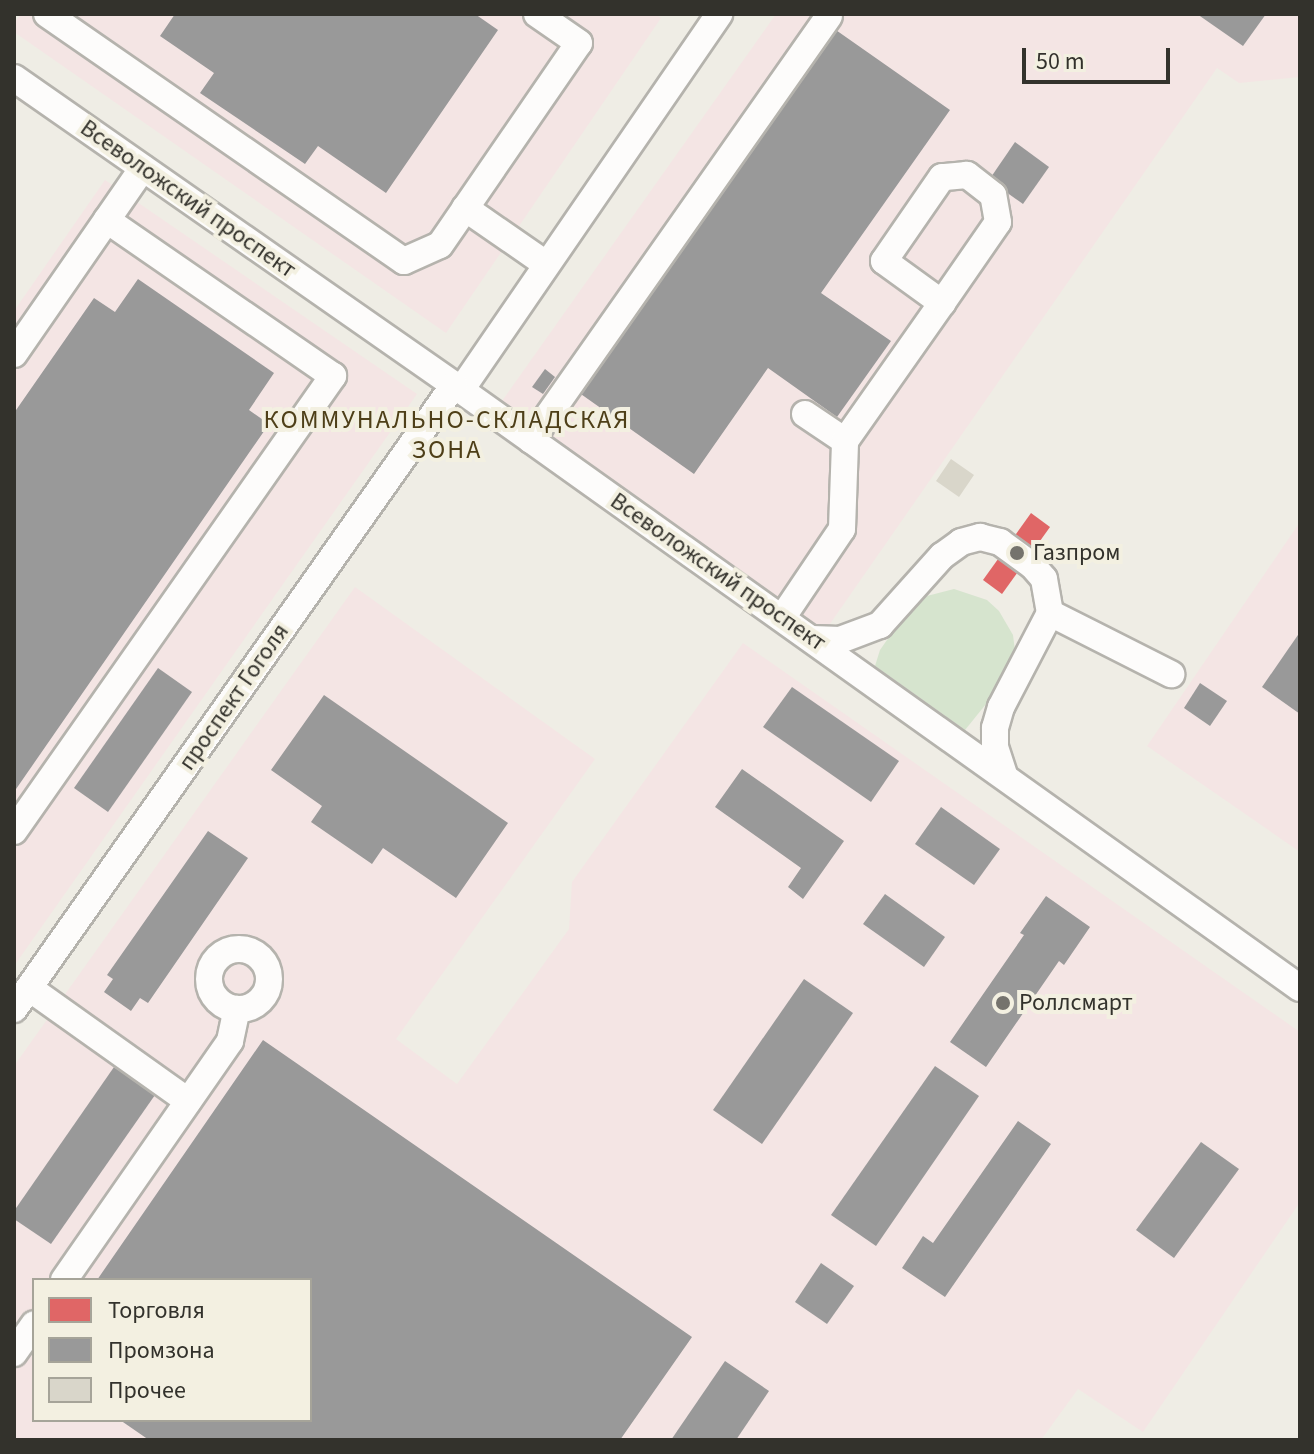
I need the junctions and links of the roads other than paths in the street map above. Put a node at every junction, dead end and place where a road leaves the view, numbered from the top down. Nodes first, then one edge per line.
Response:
1 (47, 14) edge
2 (537, 14) edge
3 (719, 14) edge
4 (829, 16) dead end
5 (14, 78) edge
6 (143, 168) junction
7 (465, 208) junction
8 (107, 220) junction
9 (546, 264) junction
10 (942, 303) junction
11 (14, 354) edge
12 (458, 388) junction
13 (805, 414) dead end
14 (531, 440) junction
15 (845, 441) junction
16 (1050, 613) junction
17 (782, 618) junction
18 (812, 639) junction
19 (1171, 674) dead end
20 (1004, 775) junction
21 (14, 831) edge
22 (1300, 988) edge
23 (20, 996) edge
24 (237, 1009) dead end
25 (188, 1101) junction
26 (65, 1278) edge
27 (32, 1327) edge
28 (14, 1353) edge

1 - 7 street
2 - 7 street
3 - 9 street, проспект Гоголя
4 - 14 street
5 - 6 street, Всеволожский проспект
6 - 8 street
6 - 12 street, Всеволожский проспект
7 - 9 street
8 - 11 street
8 - 21 street
9 - 12 street, проспект Гоголя
10 - 10 street
10 - 15 street
12 - 14 street, Всеволожский проспект
12 - 23 street, проспект Гоголя
13 - 15 street
14 - 17 street, Всеволожский проспект
15 - 17 street
16 - 18 street
16 - 19 street
16 - 20 street
17 - 18 street, Всеволожский проспект
18 - 20 street, Всеволожский проспект
20 - 22 street, Всеволожский проспект
23 - 25 street
24 - 25 street
25 - 26 street
27 - 28 street

